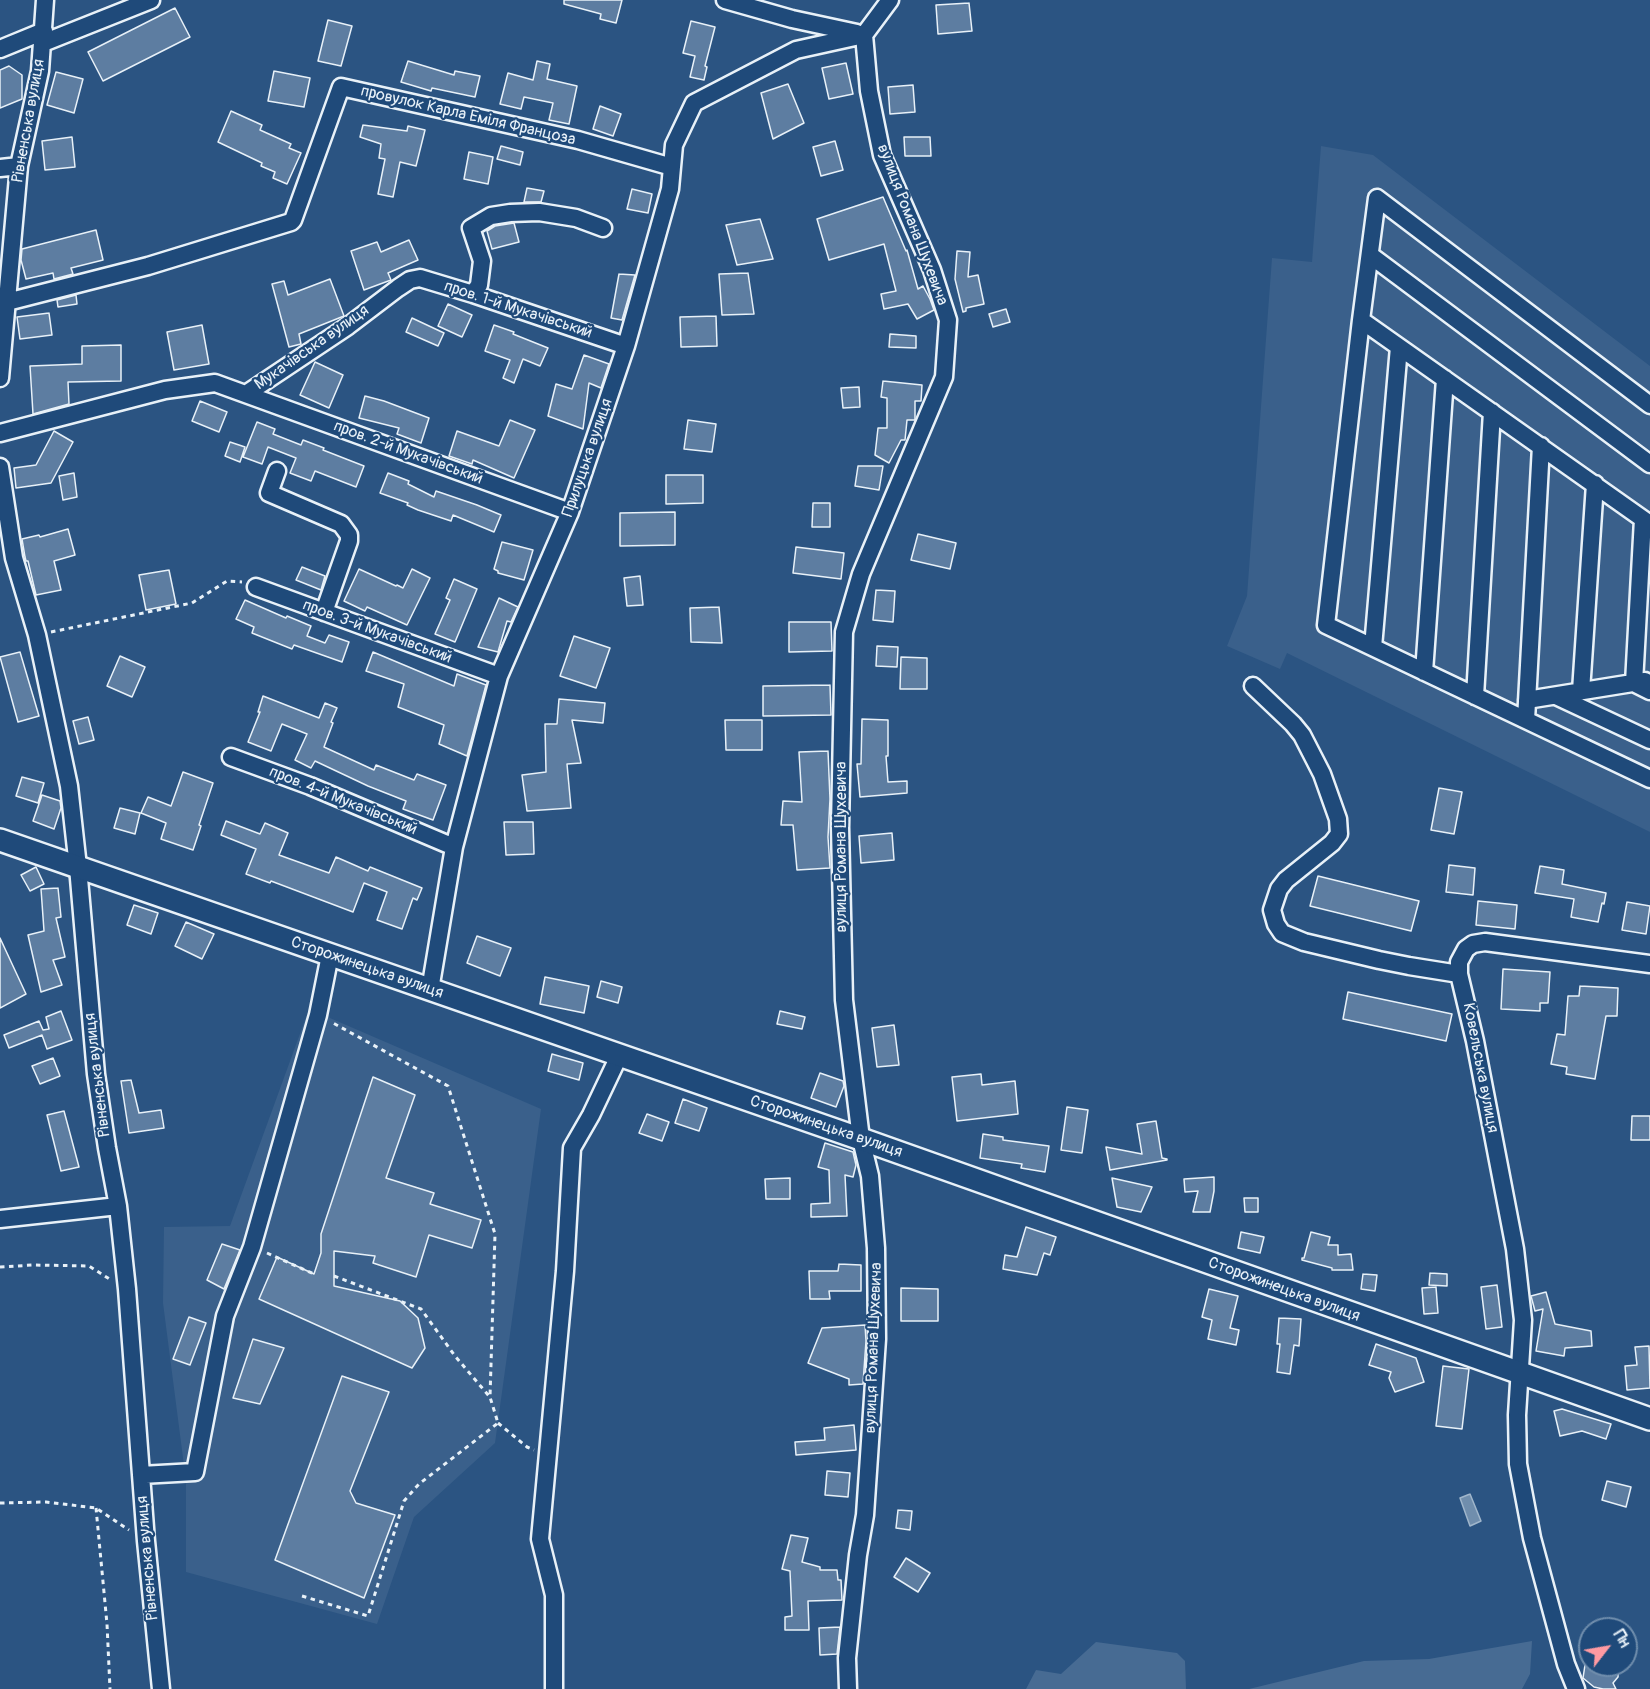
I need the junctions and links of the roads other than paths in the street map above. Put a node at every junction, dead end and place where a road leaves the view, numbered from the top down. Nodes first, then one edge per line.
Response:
1 (45, 0) edge
2 (152, 0) edge
3 (725, 0) edge
4 (890, 0) edge
5 (864, 35) junction
6 (43, 37) junction
7 (0, 49) edge
8 (19, 166) junction
9 (672, 166) junction
10 (0, 168) edge
11 (603, 228) dead end
12 (1370, 255) junction
13 (410, 280) joint
14 (473, 294) junction
15 (7, 302) junction
16 (1361, 320) junction
17 (626, 346) junction
18 (1399, 347) junction
19 (0, 378) edge
20 (1445, 379) junction
21 (246, 394) junction
22 (1650, 405) edge
23 (1492, 412) junction
24 (0, 434) edge
25 (1541, 446) junction
26 (1650, 464) edge
27 (0, 467) edge
28 (277, 471) dead end
29 (1595, 484) junction
30 (570, 512) junction
31 (1647, 521) edge
32 (256, 587) road end
33 (324, 612) junction
34 (1373, 647) junction
35 (1424, 672) junction
36 (499, 676) junction
37 (1642, 682) edge
38 (1253, 686) dead end
39 (1581, 691) junction
40 (1650, 691) edge
41 (1475, 696) junction
42 (1556, 696) junction
43 (1527, 700) junction
44 (1526, 720) junction
45 (1650, 740) edge
46 (231, 757) dead end
47 (1650, 779) edge
48 (0, 840) edge
49 (454, 847) junction
50 (78, 867) junction
51 (330, 955) junction
52 (1650, 964) edge
53 (1459, 974) junction
54 (430, 990) junction
55 (619, 1056) junction
56 (861, 1139) junction
57 (118, 1206) junction
58 (0, 1219) edge
59 (1519, 1374) junction
60 (1650, 1419) edge
61 (141, 1475) junction
62 (161, 1689) edge
63 (554, 1689) edge
64 (848, 1689) edge
65 (1576, 1689) edge

1 - 6 street, Рівненська вулиця
2 - 6 street, Рівненська вулиця
3 - 5 street
4 - 5 street
5 - 9 street, Прилуцька вулиця
5 - 56 street, вулиця Романа Шухевича
6 - 7 street
6 - 8 street, Рівненська вулиця
8 - 10 street
8 - 15 street, Рівненська вулиця
9 - 15 street, провулок Карла Еміля Францоза
9 - 17 street, Прилуцька вулиця
11 - 14 street
12 - 16 street
12 - 22 street
12 - 26 street
13 - 14 street, пров. 1-й Мукачівський
13 - 21 street, Мукачівська вулиця
14 - 17 street, пров. 1-й Мукачівський
15 - 19 street, Рівненська вулиця
16 - 18 street
16 - 34 street
17 - 30 street, Прилуцька вулиця
18 - 20 street
18 - 34 street
20 - 23 street
20 - 35 street
21 - 24 street, Мукачівська вулиця
21 - 30 street, пров. 2-й Мукачівський
23 - 25 street
23 - 41 street
25 - 29 street
25 - 43 street
27 - 50 street, Рівненська вулиця
28 - 33 street
29 - 31 street
29 - 39 street
30 - 36 street, Прилуцька вулиця
31 - 37 street
32 - 33 street, пров. 3-й Мукачівський
33 - 36 street, пров. 3-й Мукачівський
34 - 35 street
35 - 41 street
36 - 49 street, Прилуцька вулиця
37 - 39 street
37 - 40 street
38 - 53 street
39 - 42 street
41 - 44 street
42 - 43 street
42 - 45 street
43 - 44 street
44 - 47 street
46 - 49 street, пров. 4-й Мукачівський
48 - 50 main road, Сторожинецька вулиця
49 - 54 street, Прилуцька вулиця
50 - 51 main road, Сторожинецька вулиця
50 - 57 street, Рівненська вулиця
51 - 54 main road, Сторожинецька вулиця
51 - 61 street
52 - 53 street
53 - 59 street, Ковельська вулиця
54 - 55 main road, Сторожинецька вулиця
55 - 56 main road, Сторожинецька вулиця
55 - 63 street
56 - 59 main road, Сторожинецька вулиця
56 - 64 street, вулиця Романа Шухевича
57 - 58 street
57 - 61 street, Рівненська вулиця
59 - 60 main road, Сторожинецька вулиця
59 - 65 street, Ковельська вулиця
61 - 62 street, Рівненська вулиця

